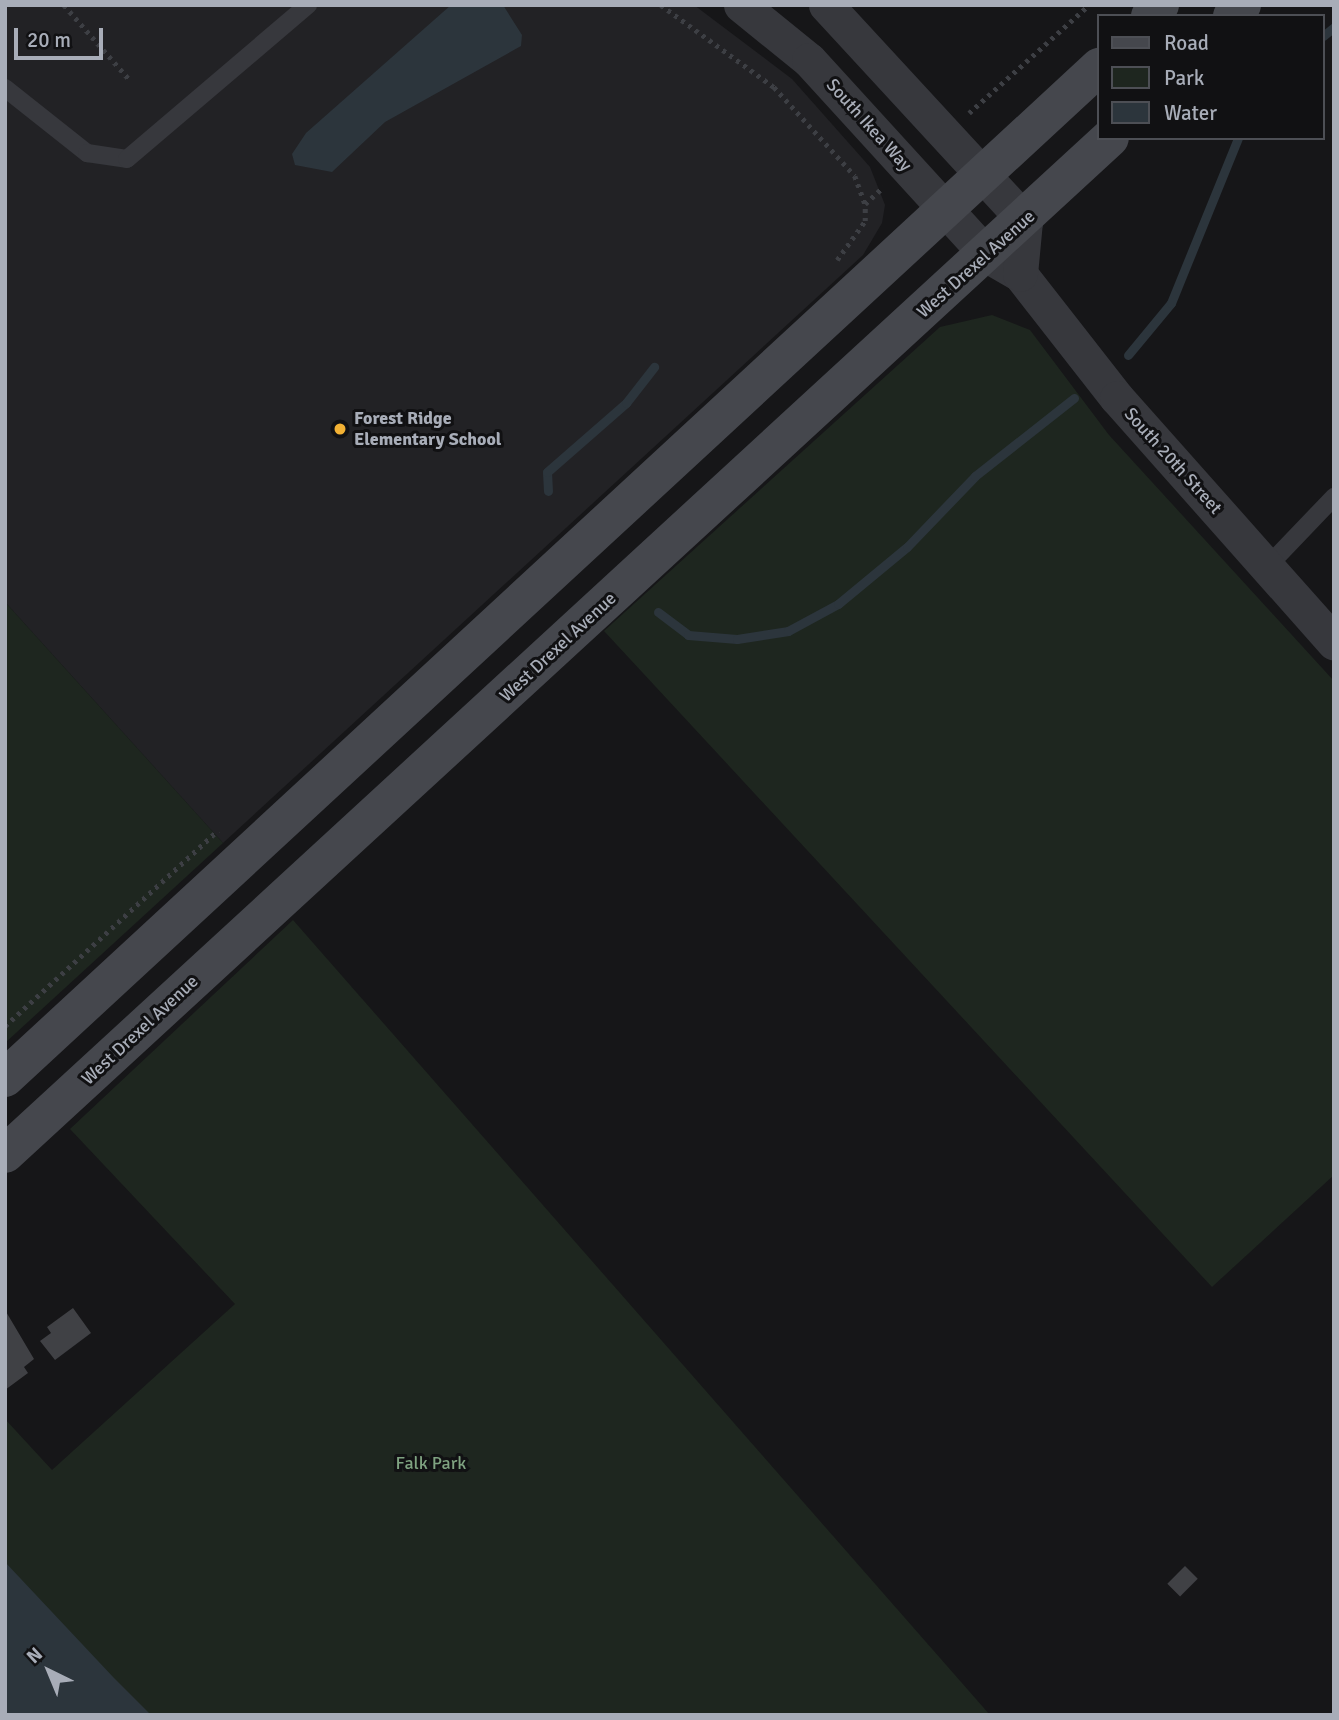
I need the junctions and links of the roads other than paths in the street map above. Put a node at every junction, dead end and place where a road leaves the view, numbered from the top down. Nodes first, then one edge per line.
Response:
1 (308, 5) edge
2 (741, 5) edge
3 (826, 5) edge
4 (1098, 68) edge
5 (5, 88) edge
6 (1108, 140) edge
7 (985, 175) junction
8 (946, 212) junction
9 (1025, 221) junction
10 (987, 255) junction
11 (1020, 274) junction
12 (1334, 497) edge
13 (1267, 567) junction
14 (1334, 642) edge
15 (5, 1077) edge
16 (5, 1154) edge

1 - 5 lane
2 - 8 street, South Ikea Way
3 - 7 street
4 - 7 street
6 - 9 street, West Drexel Avenue
7 - 8 street
7 - 9 street
8 - 10 street, South Ikea Way
8 - 15 street
9 - 10 street, West Drexel Avenue
9 - 11 street
10 - 11 street, South 20th Street
10 - 16 street, West Drexel Avenue
11 - 13 street, South 20th Street
12 - 13 lane
13 - 14 street, South 20th Street

